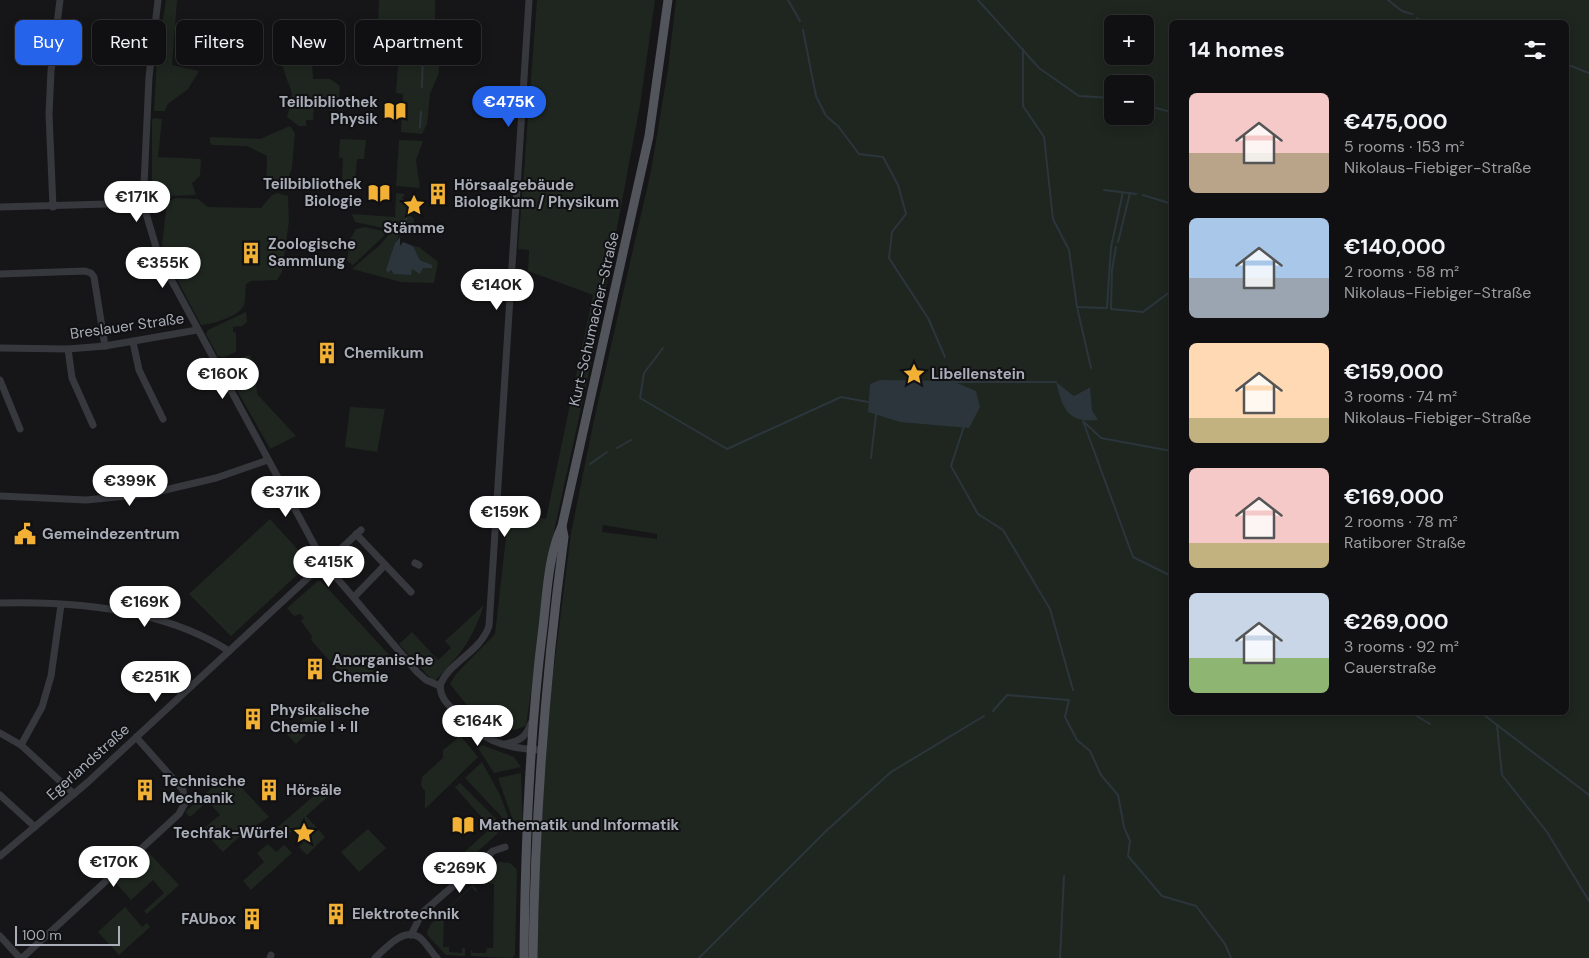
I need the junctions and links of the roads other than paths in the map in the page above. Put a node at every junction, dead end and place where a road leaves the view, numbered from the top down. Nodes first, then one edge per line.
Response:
1 (60, 0) edge
2 (158, 0) edge
3 (528, 0) edge
4 (668, 0) edge
5 (144, 203) junction
6 (0, 207) edge
7 (53, 207) junction
8 (0, 274) edge
9 (197, 330) junction
10 (133, 342) junction
11 (104, 346) junction
12 (0, 348) edge
13 (68, 349) junction
14 (0, 380) edge
15 (164, 419) dead end
16 (93, 425) dead end
17 (20, 429) dead end
18 (268, 460) junction
19 (0, 496) edge
20 (562, 526) junction
21 (332, 556) dead end
22 (384, 561) junction
23 (324, 564) junction
24 (410, 591) dead end
25 (356, 595) dead end
26 (0, 603) edge
27 (61, 605) junction
28 (229, 651) junction
29 (440, 686) junction
30 (534, 715) junction
31 (0, 733) edge
32 (136, 737) junction
33 (22, 745) junction
34 (502, 745) junction
35 (530, 750) junction
36 (540, 750) junction
37 (74, 794) junction
38 (0, 795) edge
39 (35, 827) junction
40 (505, 847) dead end
41 (0, 856) edge
42 (411, 934) junction
43 (0, 936) edge
44 (21, 958) edge
45 (375, 958) edge
46 (438, 958) edge
47 (524, 958) edge
48 (533, 958) edge

1 - 7 street
2 - 5 street
3 - 29 street
4 - 20 main road, Kurt-Schumacher-Straße
5 - 7 street
5 - 9 street
6 - 7 street
8 - 11 street
9 - 10 street, Breslauer Straße
9 - 18 street
10 - 11 street, Breslauer Straße
10 - 15 street
11 - 13 street, Breslauer Straße
12 - 13 street, Breslauer Straße
13 - 16 street
14 - 17 street
18 - 19 street
18 - 23 street
20 - 30 main road, Kurt-Schumacher-Straße
20 - 36 main road, Kurt-Schumacher-Straße
21 - 22 street
22 - 24 street
22 - 25 street
23 - 28 street, Egerlandstraße
23 - 29 street
26 - 27 street
27 - 28 street
27 - 33 street
28 - 32 street, Egerlandstraße
29 - 34 street
30 - 34 street
30 - 35 main road, Kurt-Schumacher-Straße
31 - 33 street
32 - 37 street, Egerlandstraße
32 - 44 street
33 - 37 street
34 - 35 street
35 - 36 street
35 - 47 main road, Kurt-Schumacher-Straße
36 - 48 main road, Kurt-Schumacher-Straße
37 - 39 street, Egerlandstraße
38 - 39 street
39 - 41 street, Egerlandstraße
40 - 42 street
42 - 45 street
42 - 46 street
43 - 44 street

